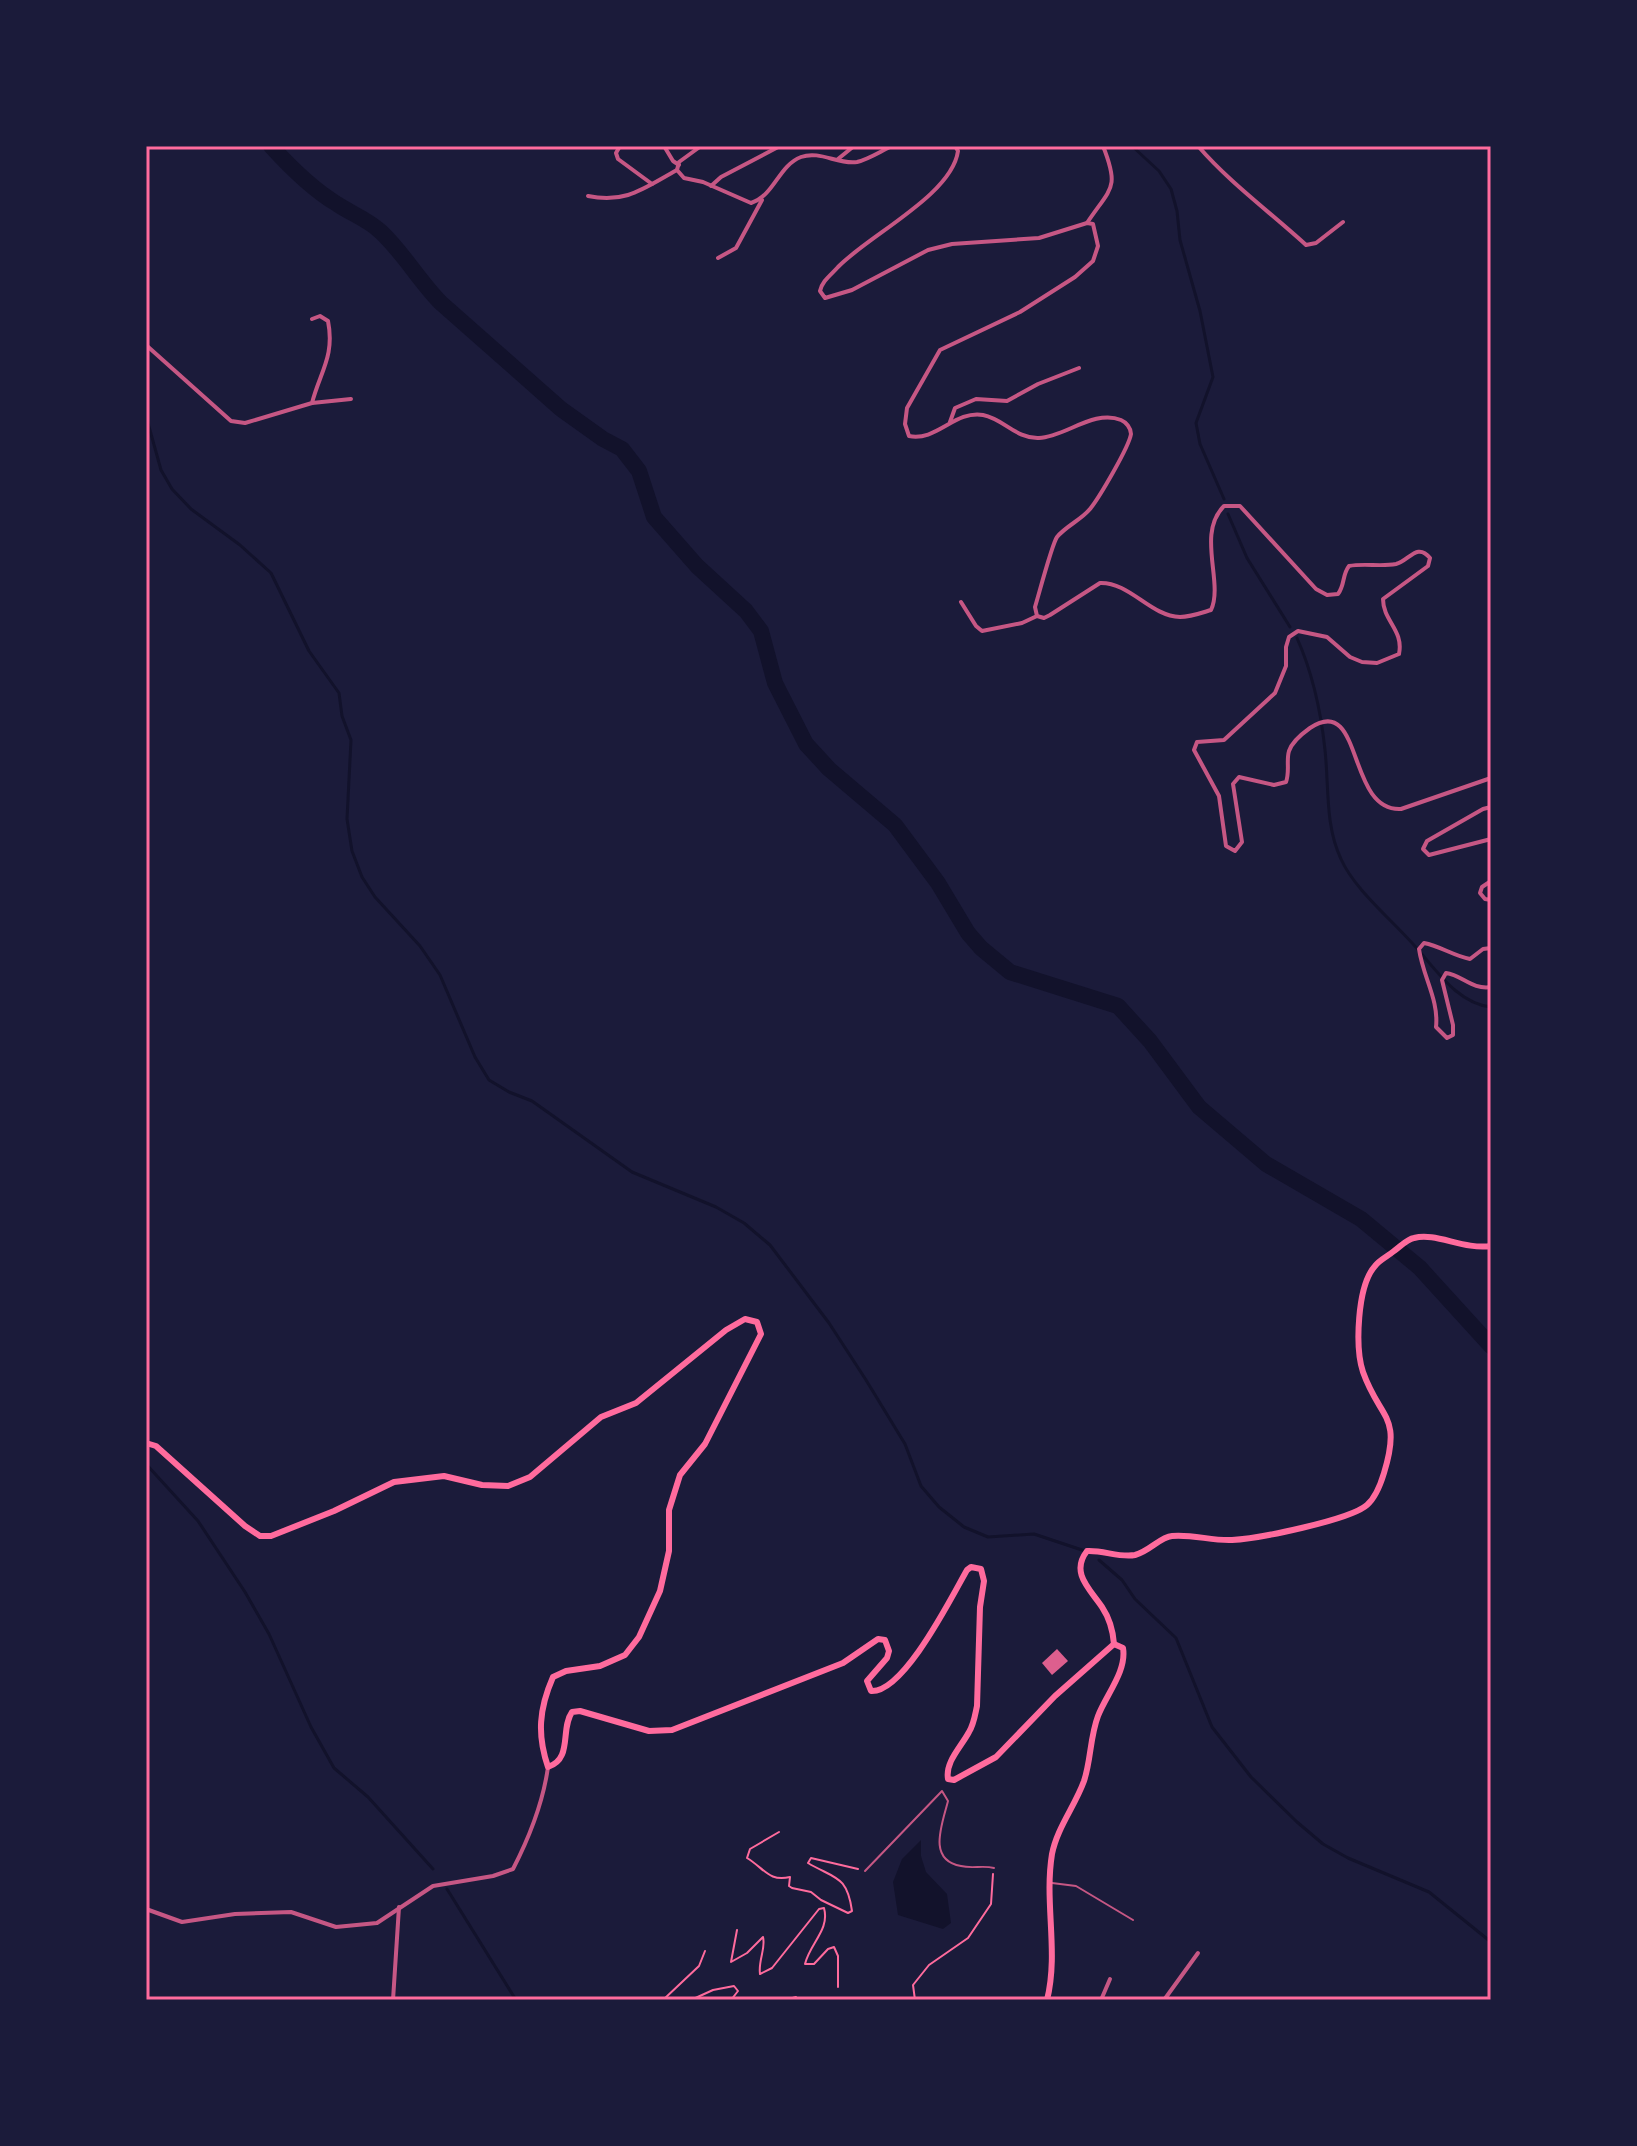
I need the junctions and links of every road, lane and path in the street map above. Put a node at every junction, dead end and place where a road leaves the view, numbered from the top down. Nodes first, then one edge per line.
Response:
1 (620, 146) edge
2 (664, 146) edge
3 (701, 146) edge
4 (780, 146) edge
5 (854, 146) edge
6 (892, 146) edge
7 (955, 146) edge
8 (1103, 146) edge
9 (1198, 146) edge
10 (838, 159) junction
11 (678, 168) junction
12 (652, 184) junction
13 (711, 186) junction
14 (588, 196) dead end
15 (762, 200) junction
16 (1343, 222) dead end
17 (1087, 223) junction
18 (718, 258) dead end
19 (312, 319) dead end
20 (146, 345) edge
21 (1079, 368) dead end
22 (351, 399) dead end
23 (312, 403) junction
24 (950, 422) junction
25 (961, 602) dead end
26 (1037, 616) junction
27 (1491, 778) edge
28 (1491, 807) edge
29 (1491, 839) edge
30 (1491, 881) edge
31 (1491, 900) edge
32 (1491, 948) edge
33 (1491, 987) edge
34 (1491, 1246) edge
35 (146, 1443) edge
36 (1114, 1644) junction
37 (548, 1767) junction
38 (779, 1832) dead end
39 (994, 1868) joint
40 (865, 1871) joint
41 (1050, 1883) junction
42 (399, 1907) junction
43 (146, 1909) edge
44 (1133, 1920) dead end
45 (737, 1930) dead end
46 (705, 1951) dead end
47 (1198, 1953) dead end
48 (1110, 1979) dead end
49 (838, 1987) dead end
50 (393, 2000) edge
51 (663, 2000) edge
52 (691, 2000) edge
53 (731, 2000) edge
54 (785, 2000) edge
55 (798, 2000) edge
56 (915, 2000) edge
57 (1047, 2000) edge
58 (1101, 2000) edge
59 (1164, 2000) edge

1 - 12 street
2 - 11 street
3 - 11 street
4 - 13 street
5 - 10 street
6 - 10 street
7 - 17 street
8 - 17 street
9 - 16 street
10 - 15 street
11 - 12 street
11 - 13 street
12 - 14 street
13 - 15 street
15 - 18 street
17 - 24 street
19 - 23 street
20 - 23 street
21 - 24 street
22 - 23 street
24 - 26 street
25 - 26 street
26 - 27 street
28 - 29 street
30 - 31 street
32 - 33 street
34 - 36 main road
35 - 37 main road
36 - 37 main road
36 - 41 main road
37 - 42 street
38 - 40 path
39 - 40 lane
39 - 56 path
41 - 44 lane
41 - 57 main road
42 - 43 street
42 - 50 street
45 - 49 path
46 - 51 path
47 - 59 street
48 - 58 street
52 - 53 path
54 - 55 path

